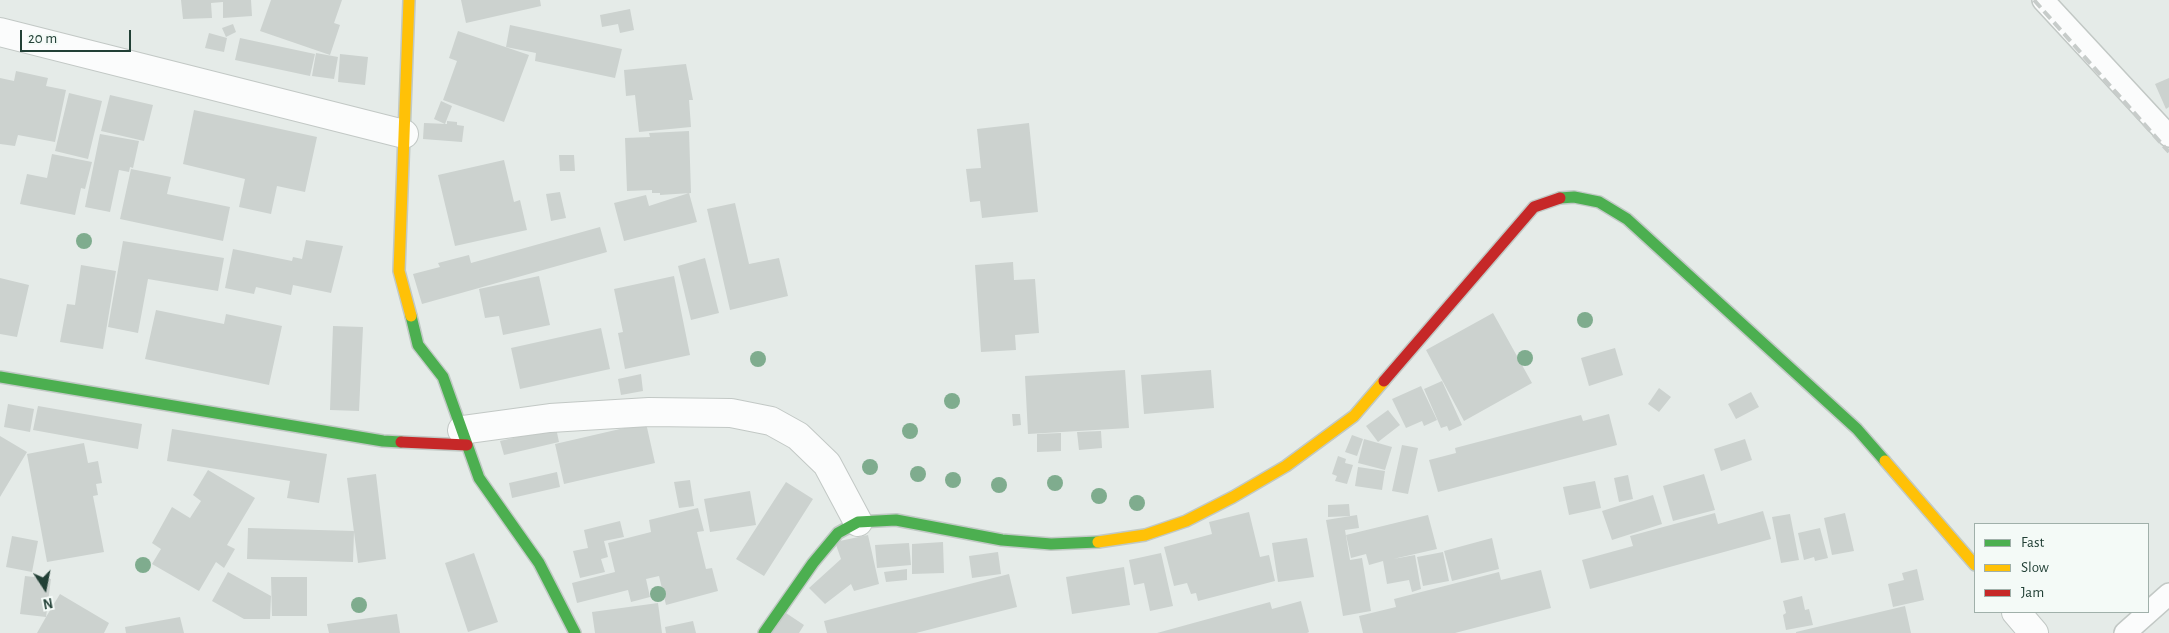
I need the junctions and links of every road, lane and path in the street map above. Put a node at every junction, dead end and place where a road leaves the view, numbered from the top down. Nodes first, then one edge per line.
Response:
1 (409, 0) edge
2 (2043, 0) edge
3 (0, 32) edge
4 (404, 134) junction
5 (2169, 136) edge
6 (0, 377) edge
7 (464, 437) junction
8 (858, 522) junction
9 (1974, 564) edge
10 (2169, 594) edge
11 (2149, 612) edge
12 (2017, 613) edge
13 (2148, 613) edge
14 (575, 633) edge
15 (764, 633) edge
16 (2034, 633) edge
17 (2126, 633) edge

1 - 4 street
2 - 5 lane
3 - 4 street
4 - 7 street
6 - 7 street
7 - 8 street
7 - 14 street
8 - 9 street
8 - 15 street
10 - 11 lane
12 - 16 street
13 - 17 lane

